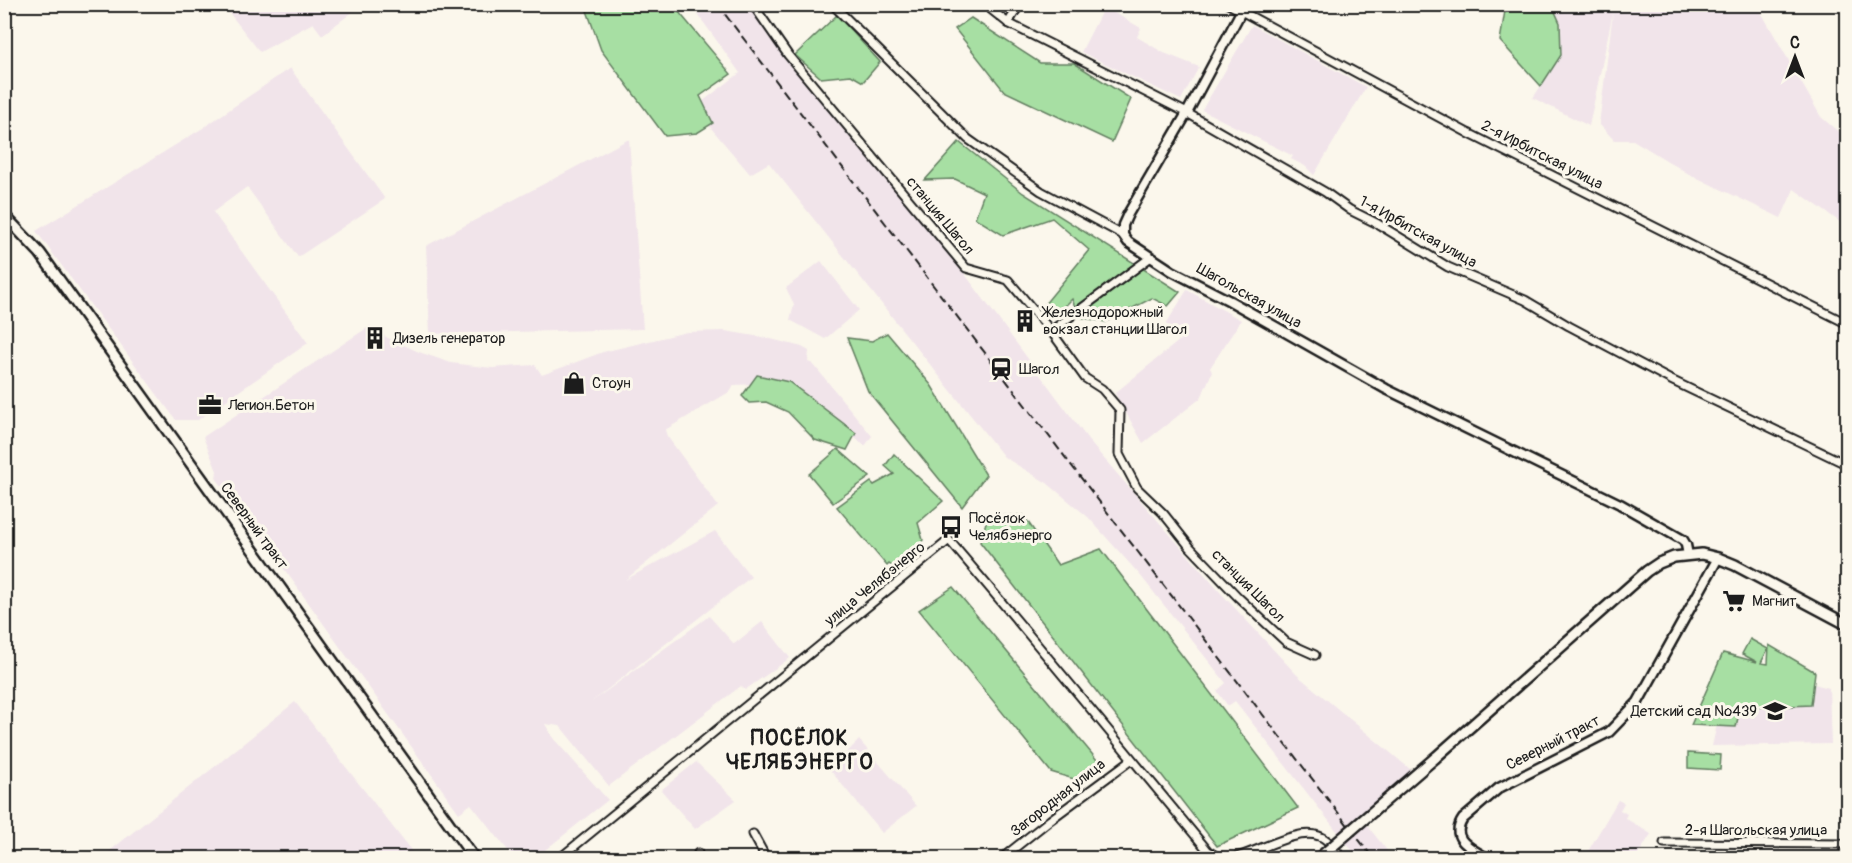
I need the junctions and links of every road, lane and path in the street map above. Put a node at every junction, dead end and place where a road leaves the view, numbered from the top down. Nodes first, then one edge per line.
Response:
1 (832, 4) edge
2 (984, 4) edge
3 (1020, 4) edge
4 (1228, 4) edge
5 (1243, 8) edge
6 (756, 9) dead end
7 (1008, 23) junction
8 (1187, 113) junction
9 (4, 215) edge
10 (1123, 235) junction
11 (1151, 257) junction
12 (1848, 324) edge
13 (1051, 331) junction
14 (1848, 465) edge
15 (1688, 555) junction
16 (1718, 558) junction
17 (1848, 625) edge
18 (1315, 655) dead end
19 (1131, 760) junction
20 (753, 834) dead end
21 (1665, 843) dead end
22 (1848, 844) edge
23 (474, 858) edge
24 (560, 858) edge
25 (764, 858) edge
26 (1002, 858) edge
27 (1319, 858) edge
28 (1342, 858) edge
29 (1486, 858) edge

1 - 10 street, Шагольская улица
2 - 7 street, 1-я Ирбитская улица
3 - 7 street
4 - 5 street, 2-я Ирбитская улица
5 - 8 street
5 - 12 street, 2-я Ирбитская улица
6 - 13 street, станция Шагол
7 - 8 street, 1-я Ирбитская улица
8 - 10 street
8 - 14 street, 1-я Ирбитская улица
9 - 23 main road, Северный тракт
10 - 11 street, Шагольская улица
11 - 13 street
11 - 15 street, Шагольская улица
13 - 18 street, станция Шагол
15 - 16 main road
15 - 27 main road, bridge
16 - 17 main road
16 - 29 street, Северный тракт
19 - 24 street, улица Челябэнерго
19 - 26 street, Загородная улица
19 - 28 street, улица Челябэнерго
20 - 25 street
21 - 22 street, 2-я Шагольская улица

